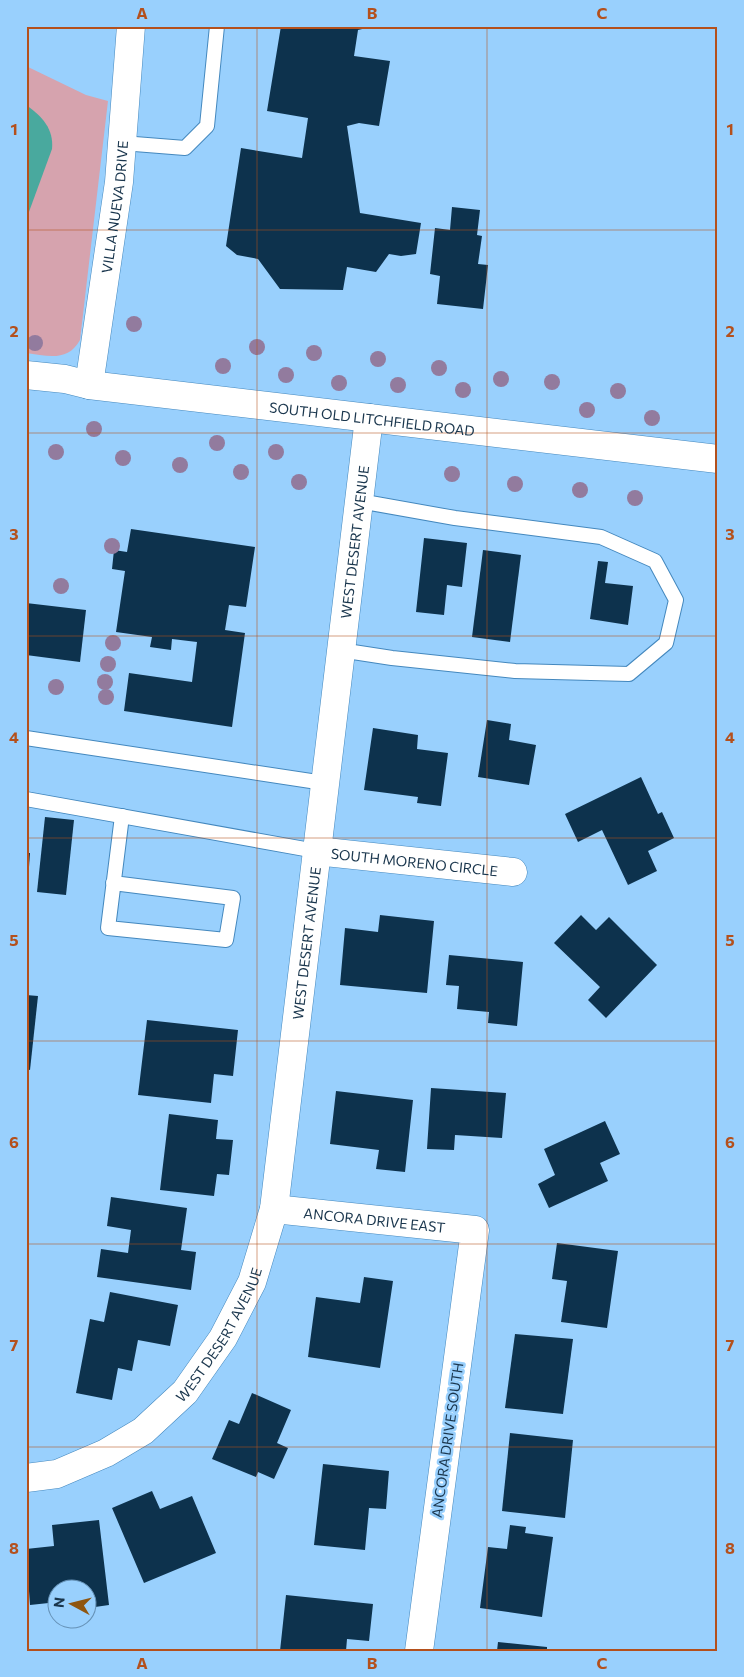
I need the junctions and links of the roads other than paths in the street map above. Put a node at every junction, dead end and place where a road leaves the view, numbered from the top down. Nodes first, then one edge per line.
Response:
1 (131, 26) edge
2 (217, 26) edge
3 (122, 143) junction
4 (26, 375) edge
5 (89, 386) junction
6 (369, 418) junction
7 (718, 459) edge
8 (359, 501) junction
9 (340, 650) junction
10 (26, 738) edge
11 (324, 783) junction
12 (26, 799) edge
13 (122, 816) junction
14 (316, 851) junction
15 (513, 872) dead end
16 (113, 884) junction
17 (274, 1209) junction
18 (475, 1230) joint
19 (26, 1478) edge
20 (419, 1651) edge

1 - 3 street, VILLA NUEVA DRIVE
2 - 3 lane
3 - 5 street, VILLA NUEVA DRIVE
4 - 5 street, SOUTH OLD LITCHFIELD ROAD
5 - 6 street, SOUTH OLD LITCHFIELD ROAD
6 - 7 street, SOUTH OLD LITCHFIELD ROAD
6 - 8 street, WEST DESERT AVENUE
8 - 9 street, WEST DESERT AVENUE
8 - 9 lane
9 - 11 street, WEST DESERT AVENUE
10 - 11 lane
11 - 14 street, WEST DESERT AVENUE
12 - 13 lane
13 - 14 lane
13 - 16 lane
14 - 15 street, SOUTH MORENO CIRCLE
14 - 17 street, WEST DESERT AVENUE
16 - 16 lane
17 - 18 street, ANCORA DRIVE EAST
17 - 19 street, WEST DESERT AVENUE
18 - 20 street, ANCORA DRIVE SOUTH

